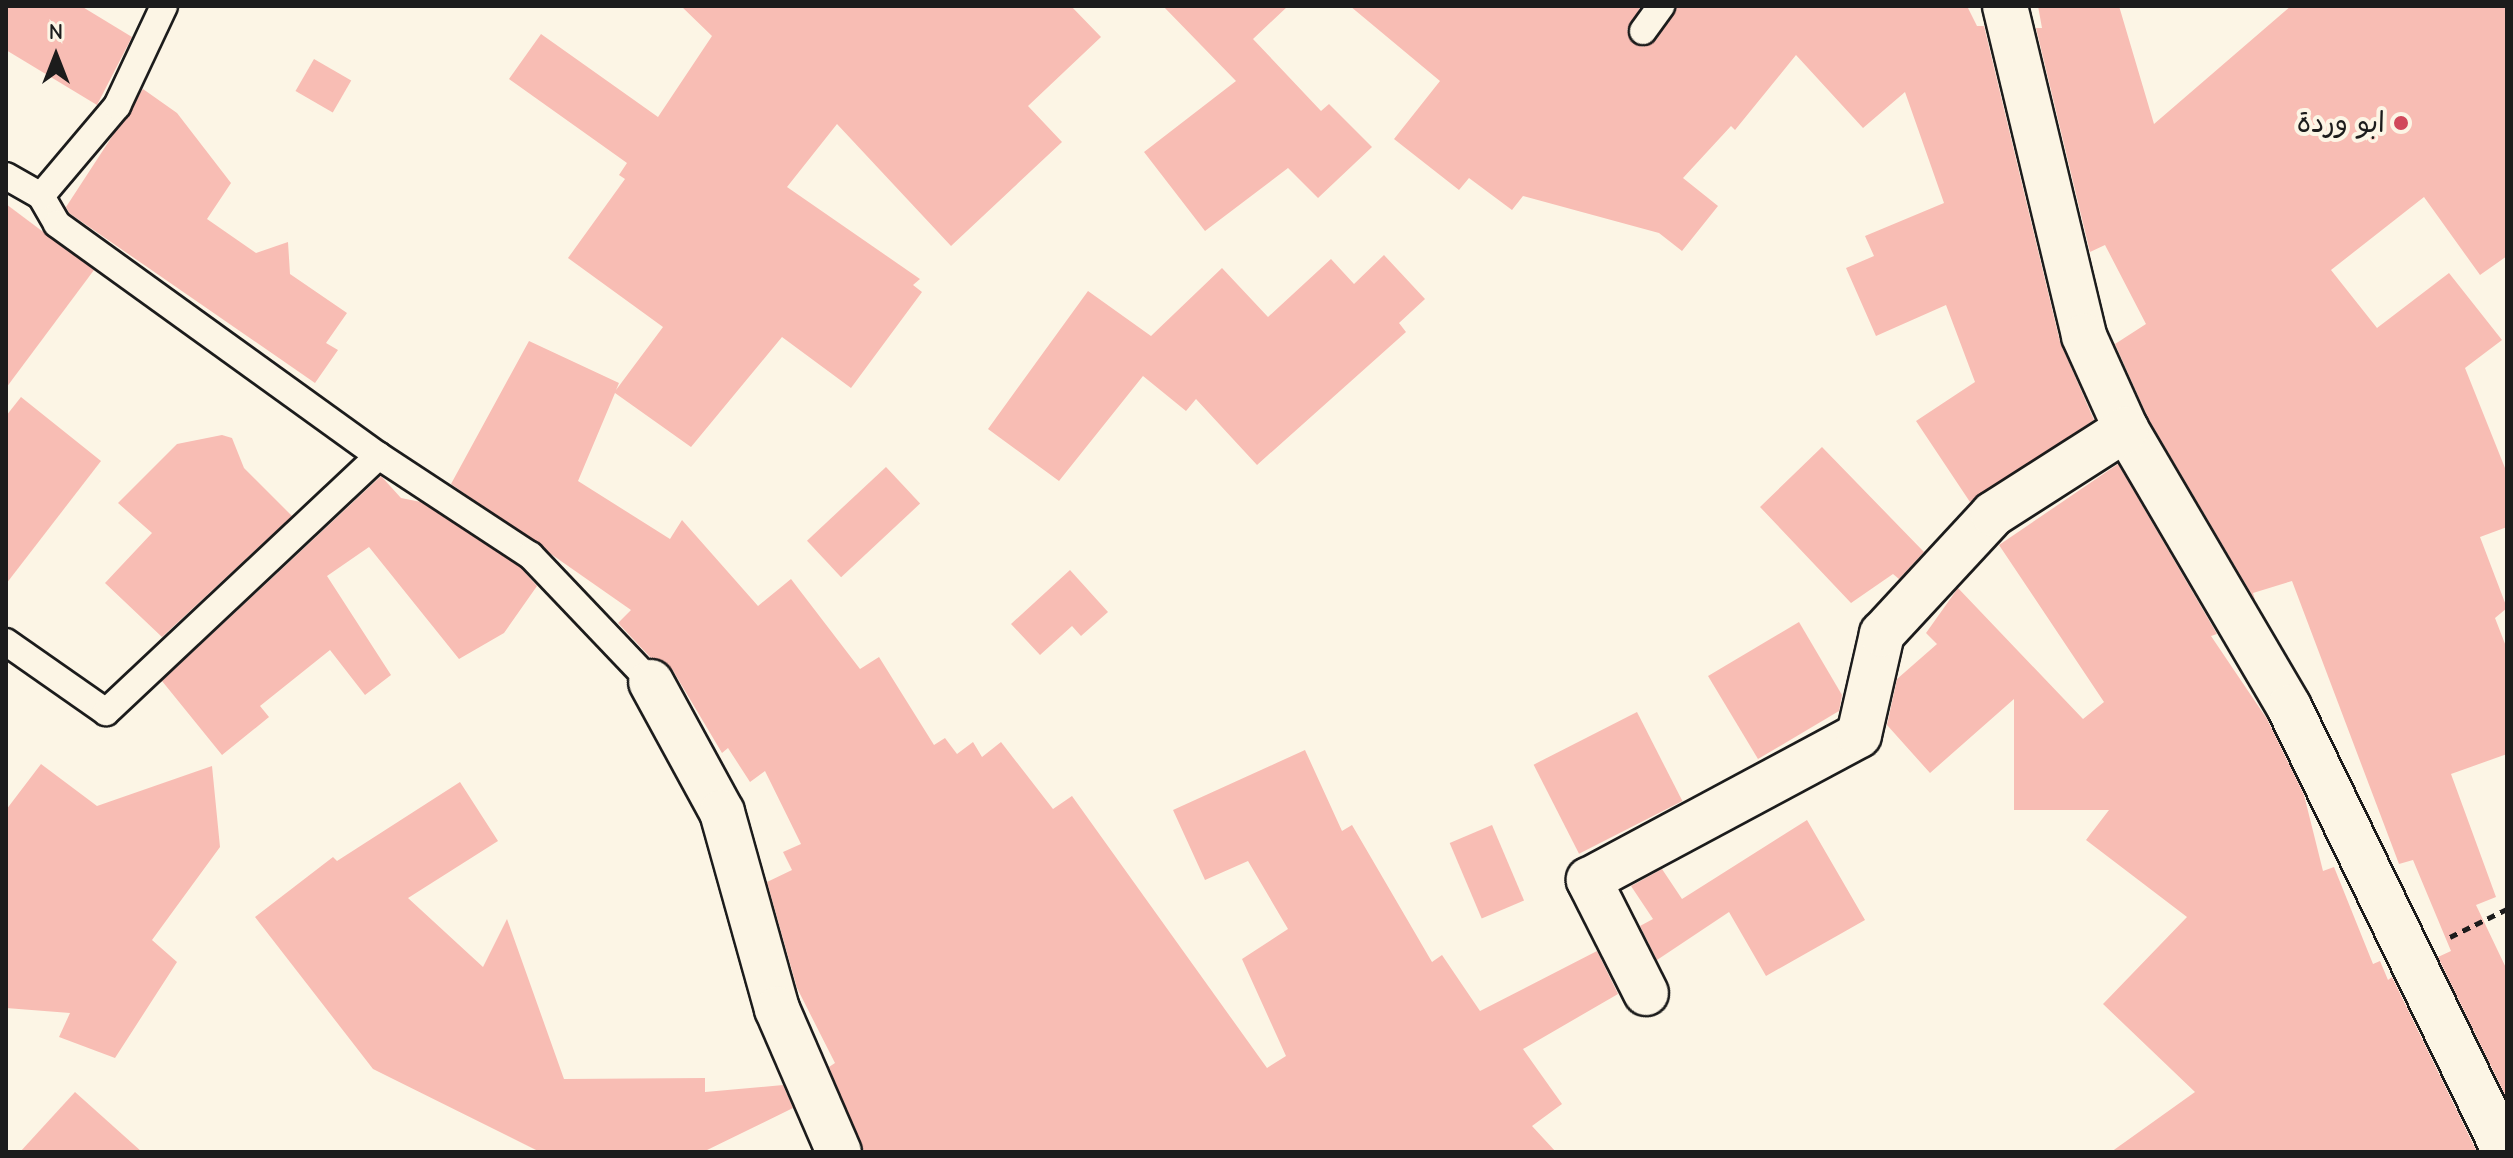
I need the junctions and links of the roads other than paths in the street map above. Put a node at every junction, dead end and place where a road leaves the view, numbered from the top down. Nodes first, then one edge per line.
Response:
1 (164, 6) edge
2 (1661, 6) edge
3 (2005, 6) edge
4 (1643, 31) dead end
5 (6, 176) edge
6 (41, 196) junction
7 (2126, 429) junction
8 (379, 456) junction
9 (6, 642) edge
10 (651, 682) joint
11 (1646, 993) dead end
12 (839, 1152) edge
13 (2505, 1152) edge

1 - 6 lane
2 - 4 lane
3 - 7 street
5 - 6 lane
6 - 8 lane
7 - 11 street
7 - 13 street
8 - 9 lane
8 - 10 lane
10 - 12 street

